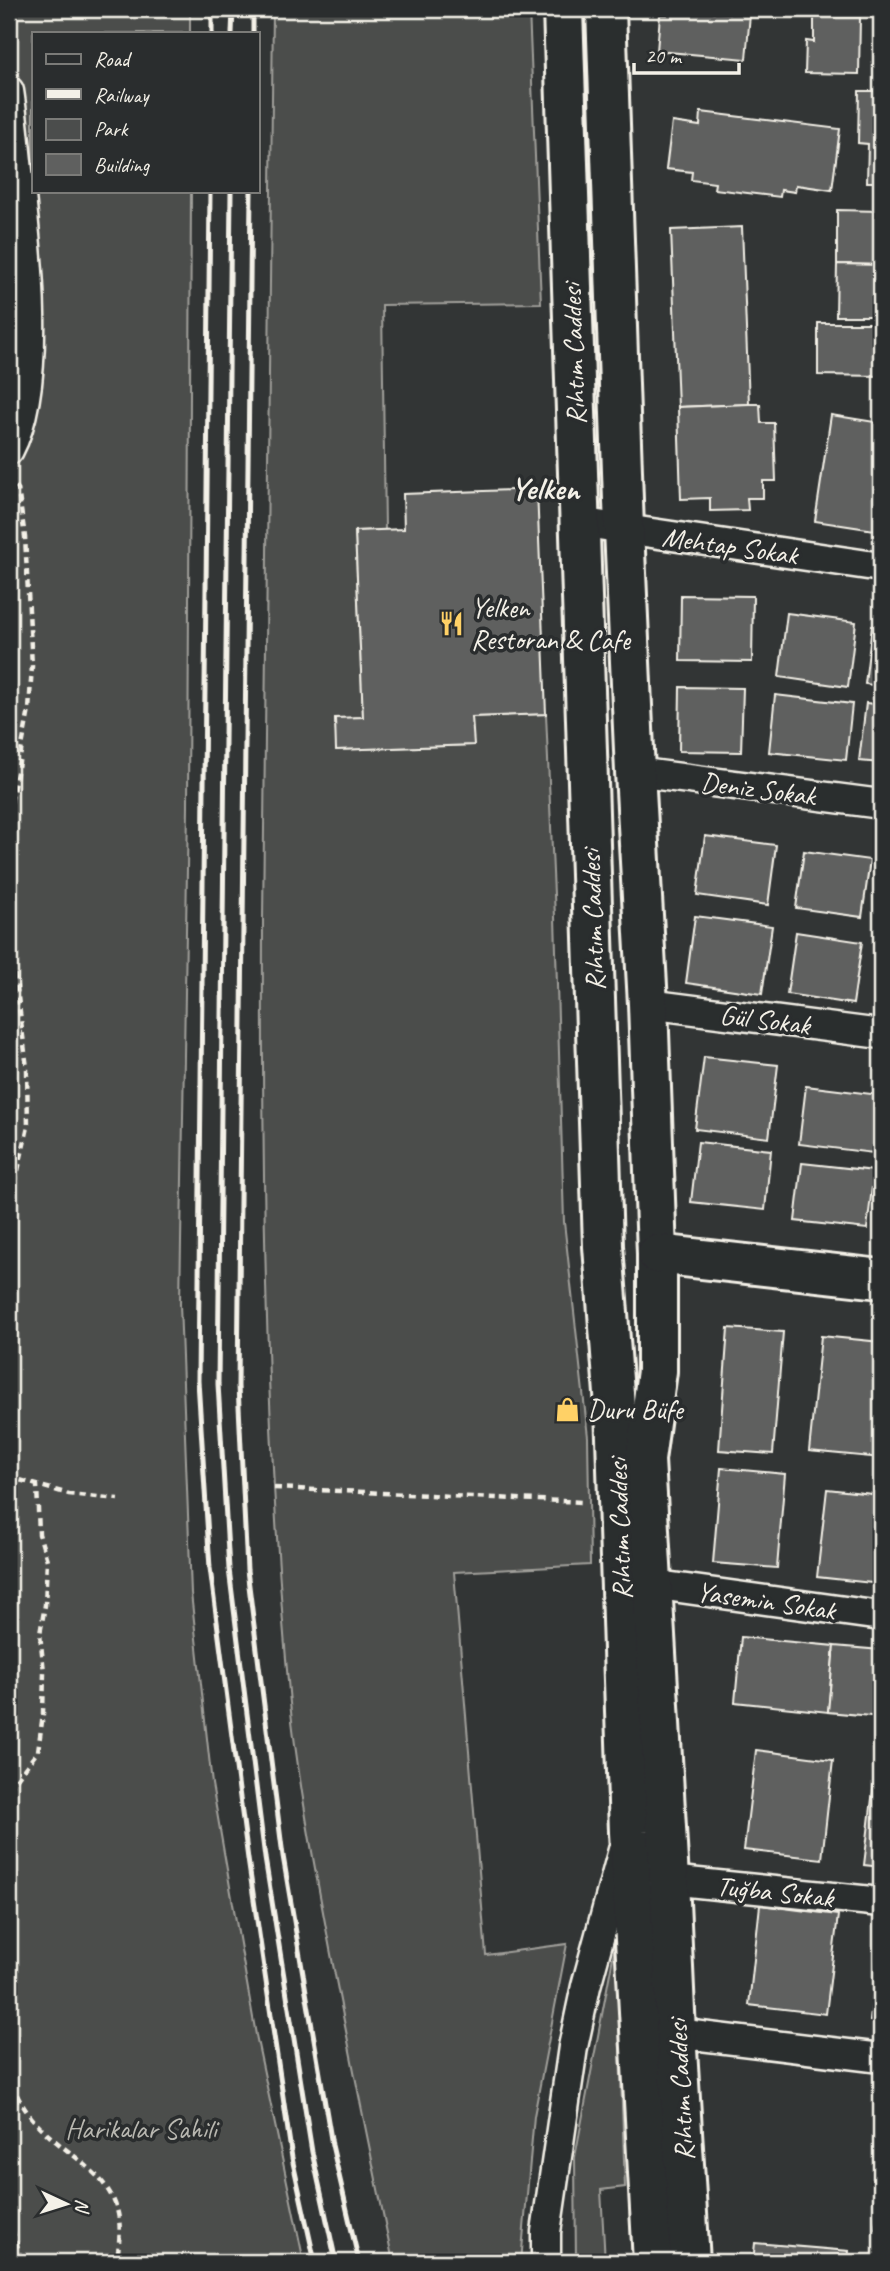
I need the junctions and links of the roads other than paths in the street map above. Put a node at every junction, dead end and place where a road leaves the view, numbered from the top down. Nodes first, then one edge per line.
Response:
1 (563, 9) edge
2 (606, 9) edge
3 (9, 91) edge
4 (9, 450) edge
5 (578, 522) junction
6 (624, 529) junction
7 (881, 567) edge
8 (635, 772) junction
9 (881, 804) edge
10 (648, 1004) junction
11 (881, 1034) edge
12 (657, 1254) junction
13 (881, 1279) edge
14 (651, 1584) junction
15 (881, 1616) edge
16 (662, 1749) junction
17 (629, 1832) junction
18 (670, 1880) junction
19 (881, 1902) edge
20 (676, 2033) junction
21 (881, 2058) edge
22 (546, 2262) edge
23 (653, 2262) edge
24 (690, 2262) edge

1 - 5 main road, Rıhtım Caddesi
2 - 6 main road, Rıhtım Caddesi
3 - 4 street
5 - 6 street, Mehtap Sokak
5 - 17 main road, Rıhtım Caddesi
6 - 7 street, Mehtap Sokak
6 - 8 main road, Rıhtım Caddesi
8 - 9 street, Deniz Sokak
8 - 10 main road, Rıhtım Caddesi
10 - 11 street, Gül Sokak
10 - 12 main road, Rıhtım Caddesi
12 - 13 main road
12 - 14 main road, Rıhtım Caddesi
14 - 15 street, Yasemin Sokak
14 - 16 main road, Rıhtım Caddesi
16 - 17 street, Rıhtım Caddesi
16 - 18 main road, Rıhtım Caddesi
17 - 22 street, Rıhtım Caddesi
17 - 23 main road, Rıhtım Caddesi
18 - 19 street, Tuğba Sokak
18 - 20 main road, Rıhtım Caddesi
20 - 21 street
20 - 24 main road, Rıhtım Caddesi

